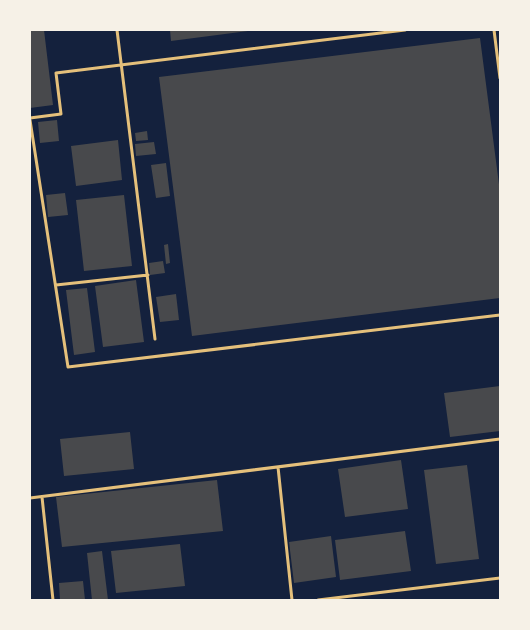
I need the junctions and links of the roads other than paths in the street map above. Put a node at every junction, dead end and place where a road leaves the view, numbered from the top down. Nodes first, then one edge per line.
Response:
1 (117, 30) edge
2 (405, 30) edge
3 (494, 30) edge
4 (121, 65) junction
5 (500, 78) edge
6 (30, 119) edge
7 (148, 275) junction
8 (56, 286) junction
9 (500, 315) edge
10 (155, 339) dead end
11 (500, 439) edge
12 (278, 467) junction
13 (42, 497) junction
14 (30, 498) edge
15 (500, 578) edge
16 (53, 600) edge
17 (292, 600) edge
18 (318, 600) edge

1 - 4 lane
2 - 4 lane
3 - 5 lane
4 - 6 lane
4 - 7 lane
6 - 8 lane
7 - 8 lane
7 - 10 lane
8 - 9 lane
11 - 12 lane
12 - 13 lane
12 - 17 lane
13 - 14 lane
13 - 16 lane
15 - 18 lane

